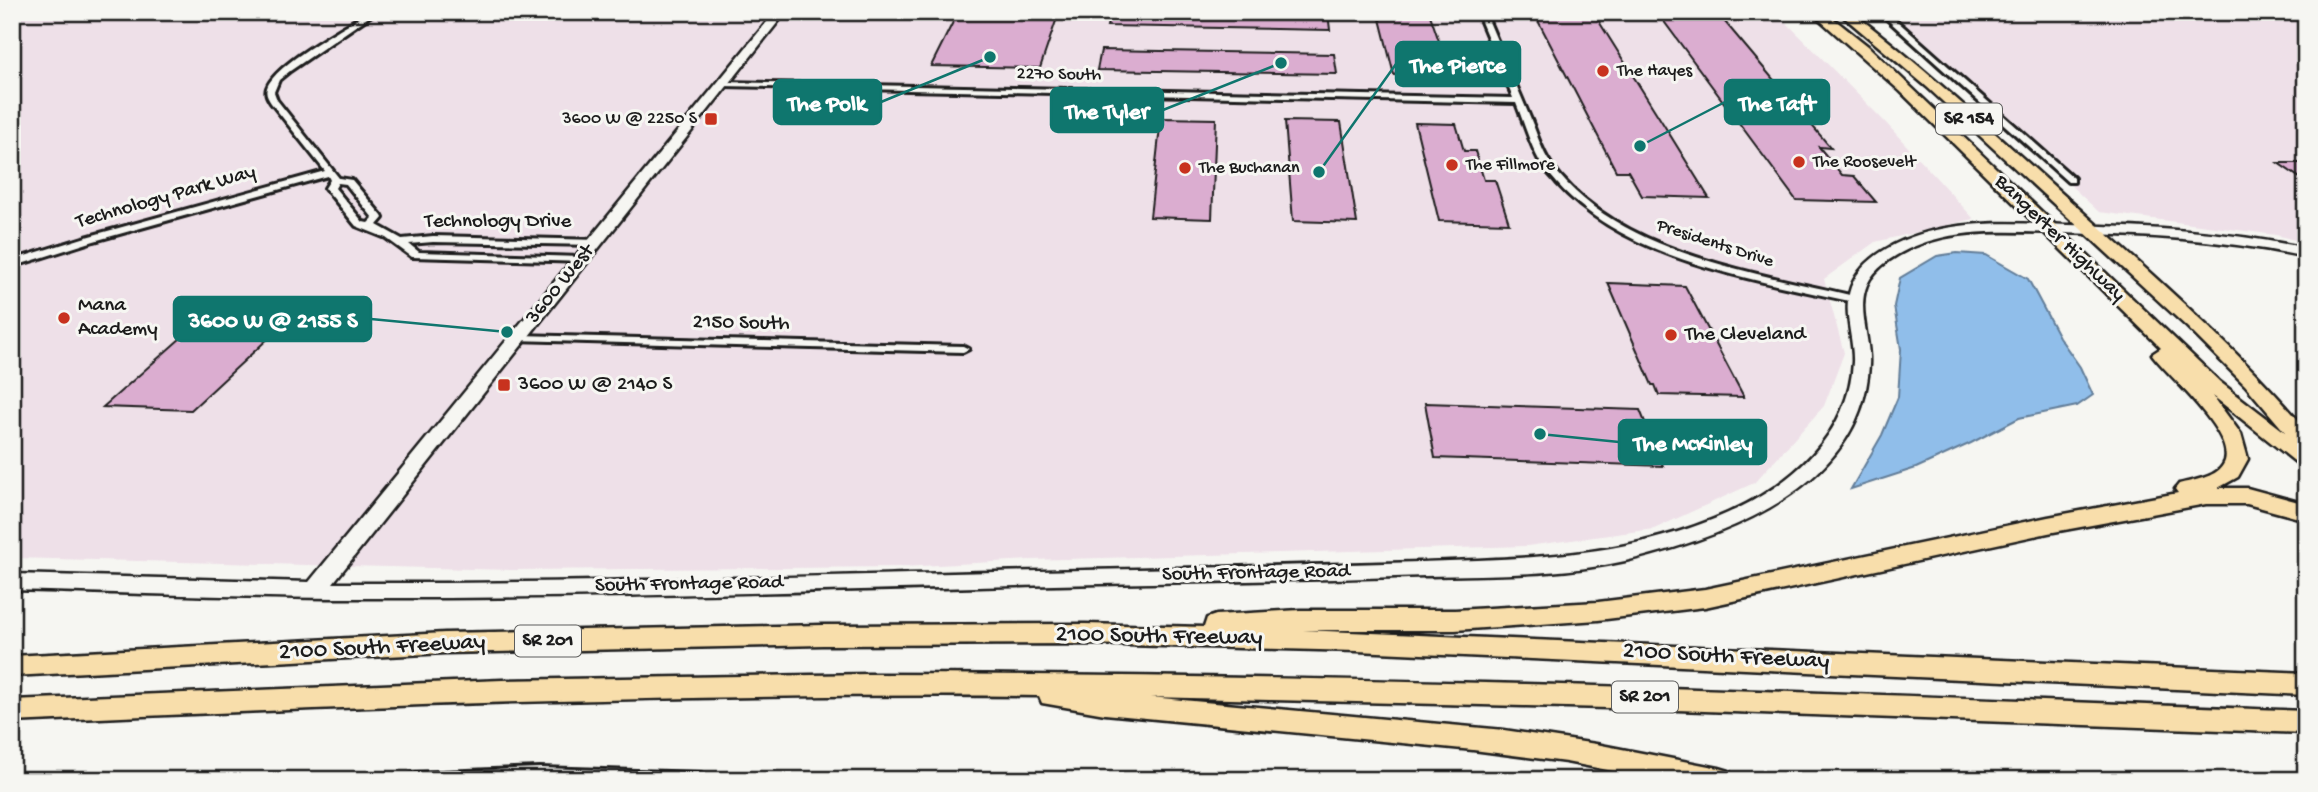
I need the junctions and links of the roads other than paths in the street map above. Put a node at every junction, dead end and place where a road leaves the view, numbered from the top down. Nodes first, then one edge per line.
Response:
1 (373, 12) edge
2 (781, 12) edge
3 (1481, 12) edge
4 (1817, 12) edge
5 (1844, 12) edge
6 (1882, 12) edge
7 (723, 84) junction
8 (1519, 101) junction
9 (333, 176) junction
10 (2070, 180) dead end
11 (372, 225) junction
12 (2047, 228) junction
13 (2090, 229) junction
14 (401, 242) junction
15 (595, 242) junction
16 (2306, 253) edge
17 (2075, 256) junction
18 (581, 260) junction
19 (12, 264) edge
20 (1854, 299) junction
21 (518, 338) junction
22 (963, 349) dead end
23 (2297, 427) edge
24 (2306, 443) edge
25 (2306, 459) edge
26 (2306, 512) edge
27 (2048, 524) junction
28 (12, 582) edge
29 (315, 590) junction
30 (1085, 634) junction
31 (12, 666) edge
32 (984, 684) junction
33 (2306, 684) edge
34 (12, 711) edge
35 (2306, 722) edge
36 (416, 780) edge
37 (701, 780) edge
38 (1718, 780) edge

1 - 9 street, Technology Drive
2 - 7 street, 3600 West
3 - 8 street, Presidents Drive
4 - 12 highway, Bangerter Highway / SR 154
5 - 13 highway, Bangerter Highway / SR 154
6 - 10 street
7 - 8 street, 2270 South
7 - 15 street, 3600 West
8 - 20 street, Presidents Drive
9 - 11 street, Technology Drive
9 - 11 street, Technology Drive
9 - 19 street, Technology Park Way
11 - 14 street, Technology Drive
12 - 13 street
12 - 17 highway, Bangerter Highway / SR 154
12 - 20 street
13 - 16 street
13 - 23 highway, Bangerter Highway / SR 154
14 - 15 street, Technology Drive
14 - 18 street, Technology Drive
15 - 18 street, 3600 West
17 - 25 highway, Bangerter Highway / SR 154
17 - 27 highway
18 - 21 street, 3600 West
20 - 29 street, South Frontage Road
21 - 22 street, 2150 South
21 - 29 street, 3600 West
23 - 24 highway, Bangerter Highway / SR 154
26 - 27 highway
27 - 30 highway
28 - 29 street, South Frontage Road
30 - 31 highway, 2100 South Freeway / SR 201
30 - 33 highway, 2100 South Freeway / SR 201
32 - 34 highway, 2100 South Freeway / SR 201
32 - 35 highway, 2100 South Freeway / SR 201
32 - 38 highway
36 - 37 street

